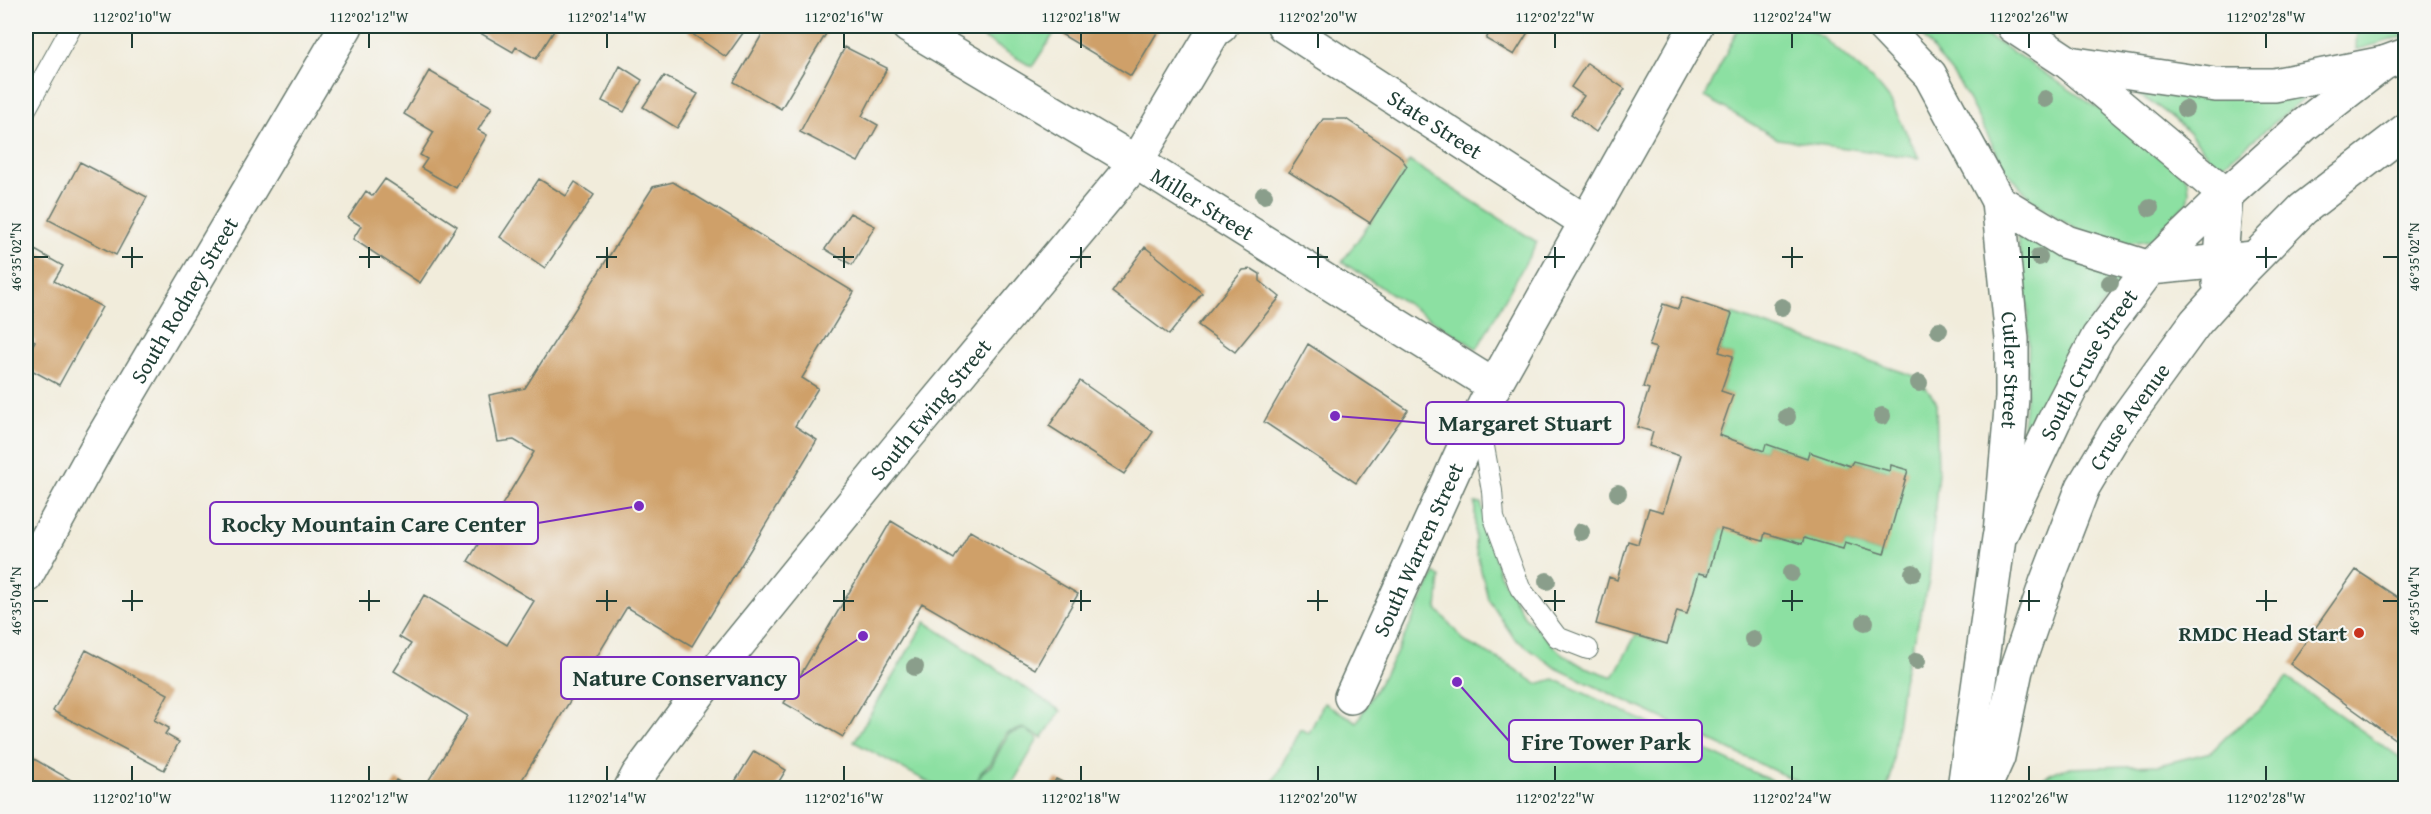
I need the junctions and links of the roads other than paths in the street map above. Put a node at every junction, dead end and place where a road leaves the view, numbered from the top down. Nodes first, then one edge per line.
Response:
1 (72, 26) edge
2 (346, 26) edge
3 (908, 26) edge
4 (1221, 26) edge
5 (1284, 26) edge
6 (1696, 26) edge
7 (1883, 26) edge
8 (2013, 26) edge
9 (2395, 59) edge
10 (2069, 63) junction
11 (26, 109) edge
12 (2406, 130) edge
13 (1136, 162) junction
14 (2226, 195) junction
15 (1998, 201) junction
16 (1586, 222) junction
17 (2254, 258) junction
18 (2220, 261) junction
19 (2150, 268) junction
20 (2219, 296) junction
21 (1494, 386) junction
22 (1479, 417) junction
23 (1999, 538) junction
24 (26, 576) edge
25 (1588, 649) dead end
26 (1351, 697) dead end
27 (631, 789) edge
28 (1964, 789) edge
29 (1984, 789) edge

1 - 11 lane
2 - 24 street, South Rodney Street
3 - 13 street, Miller Street
4 - 13 street, South Ewing Street
5 - 16 street, State Street
6 - 16 street, South Warren Street
7 - 15 street, Cutler Street
8 - 10 street
9 - 10 street
9 - 14 street, South Cruse Street
10 - 14 street
12 - 17 street, Cruse Avenue
13 - 21 street, Miller Street
13 - 27 street, South Ewing Street
14 - 18 street
14 - 19 street, South Cruse Street
15 - 19 street
15 - 23 street, Cutler Street
16 - 21 street, South Warren Street
17 - 18 street
17 - 20 street, Cruse Avenue
18 - 19 street
18 - 20 street
19 - 23 street, South Cruse Street
20 - 29 street, Cruse Avenue
21 - 22 street, South Warren Street
22 - 25 lane
22 - 26 street, South Warren Street
23 - 28 street, South Cruse Street

